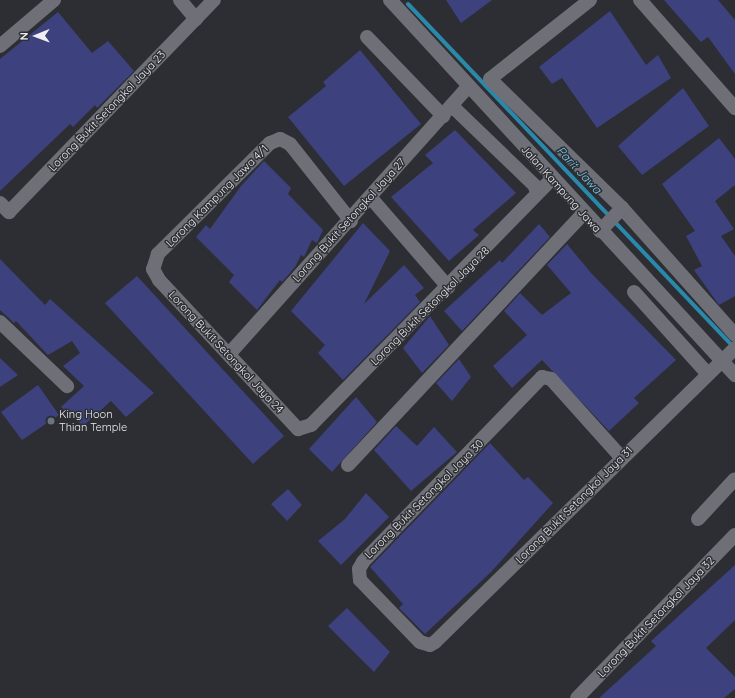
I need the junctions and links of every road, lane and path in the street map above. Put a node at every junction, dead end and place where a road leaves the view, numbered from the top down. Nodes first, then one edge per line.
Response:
1 (54, 0) edge
2 (180, 0) edge
3 (214, 0) edge
4 (390, 0) edge
5 (590, 0) edge
6 (640, 0) edge
7 (196, 19) junction
8 (367, 37) dead end
9 (0, 46) edge
10 (468, 87) junction
11 (735, 108) edge
12 (447, 111) junction
13 (552, 179) junction
14 (537, 194) junction
15 (370, 198) junction
16 (0, 202) edge
17 (622, 208) junction
18 (584, 213) junction
19 (350, 221) junction
20 (604, 227) junction
21 (153, 269) joint
22 (448, 288) junction
23 (634, 292) dead end
24 (0, 322) edge
25 (735, 335) edge
26 (230, 353) junction
27 (728, 355) edge
28 (707, 373) junction
29 (735, 375) edge
30 (67, 386) dead end
31 (304, 430) joint
32 (621, 457) junction
33 (348, 466) dead end
34 (735, 479) edge
35 (698, 519) dead end
36 (735, 535) edge
37 (425, 644) joint
38 (577, 698) edge

1 - 9 street
2 - 7 street
3 - 7 street, Lorong Bukit Setongkol Jaya 23
4 - 10 street, Jalan Kampung Jawa
5 - 17 street
6 - 11 street
7 - 16 street, Lorong Bukit Setongkol Jaya 23
8 - 12 street
10 - 12 street, Lorong Bukit Setongkol Jaya 27
10 - 13 street, Jalan Kampung Jawa
12 - 14 street
12 - 15 street, Lorong Bukit Setongkol Jaya 27
13 - 14 street, Lorong Bukit Setongkol Jaya 28
13 - 18 street, Jalan Kampung Jawa
14 - 22 street, Lorong Bukit Setongkol Jaya 28
15 - 19 street, Lorong Bukit Setongkol Jaya 27
15 - 22 street
17 - 20 street
17 - 25 street
18 - 20 street, Jalan Kampung Jawa
18 - 33 street
19 - 21 street, Lorong Kampung Jawa 4/1
19 - 26 street, Lorong Bukit Setongkol Jaya 27
20 - 27 street, Jalan Kampung Jawa
21 - 26 street, Lorong Bukit Setongkol Jaya 24
22 - 31 street, Lorong Bukit Setongkol Jaya 28
23 - 28 street
24 - 30 street
26 - 31 street, Lorong Bukit Setongkol Jaya 24
27 - 28 street, Lorong Bukit Setongkol Jaya 31
27 - 29 street, Jalan Kampung Jawa
28 - 32 street, Lorong Bukit Setongkol Jaya 31
32 - 37 street, Lorong Bukit Setongkol Jaya 31
32 - 37 street, Lorong Bukit Setongkol Jaya 30
34 - 35 street
36 - 38 street, Lorong Bukit Setongkol Jaya 32

